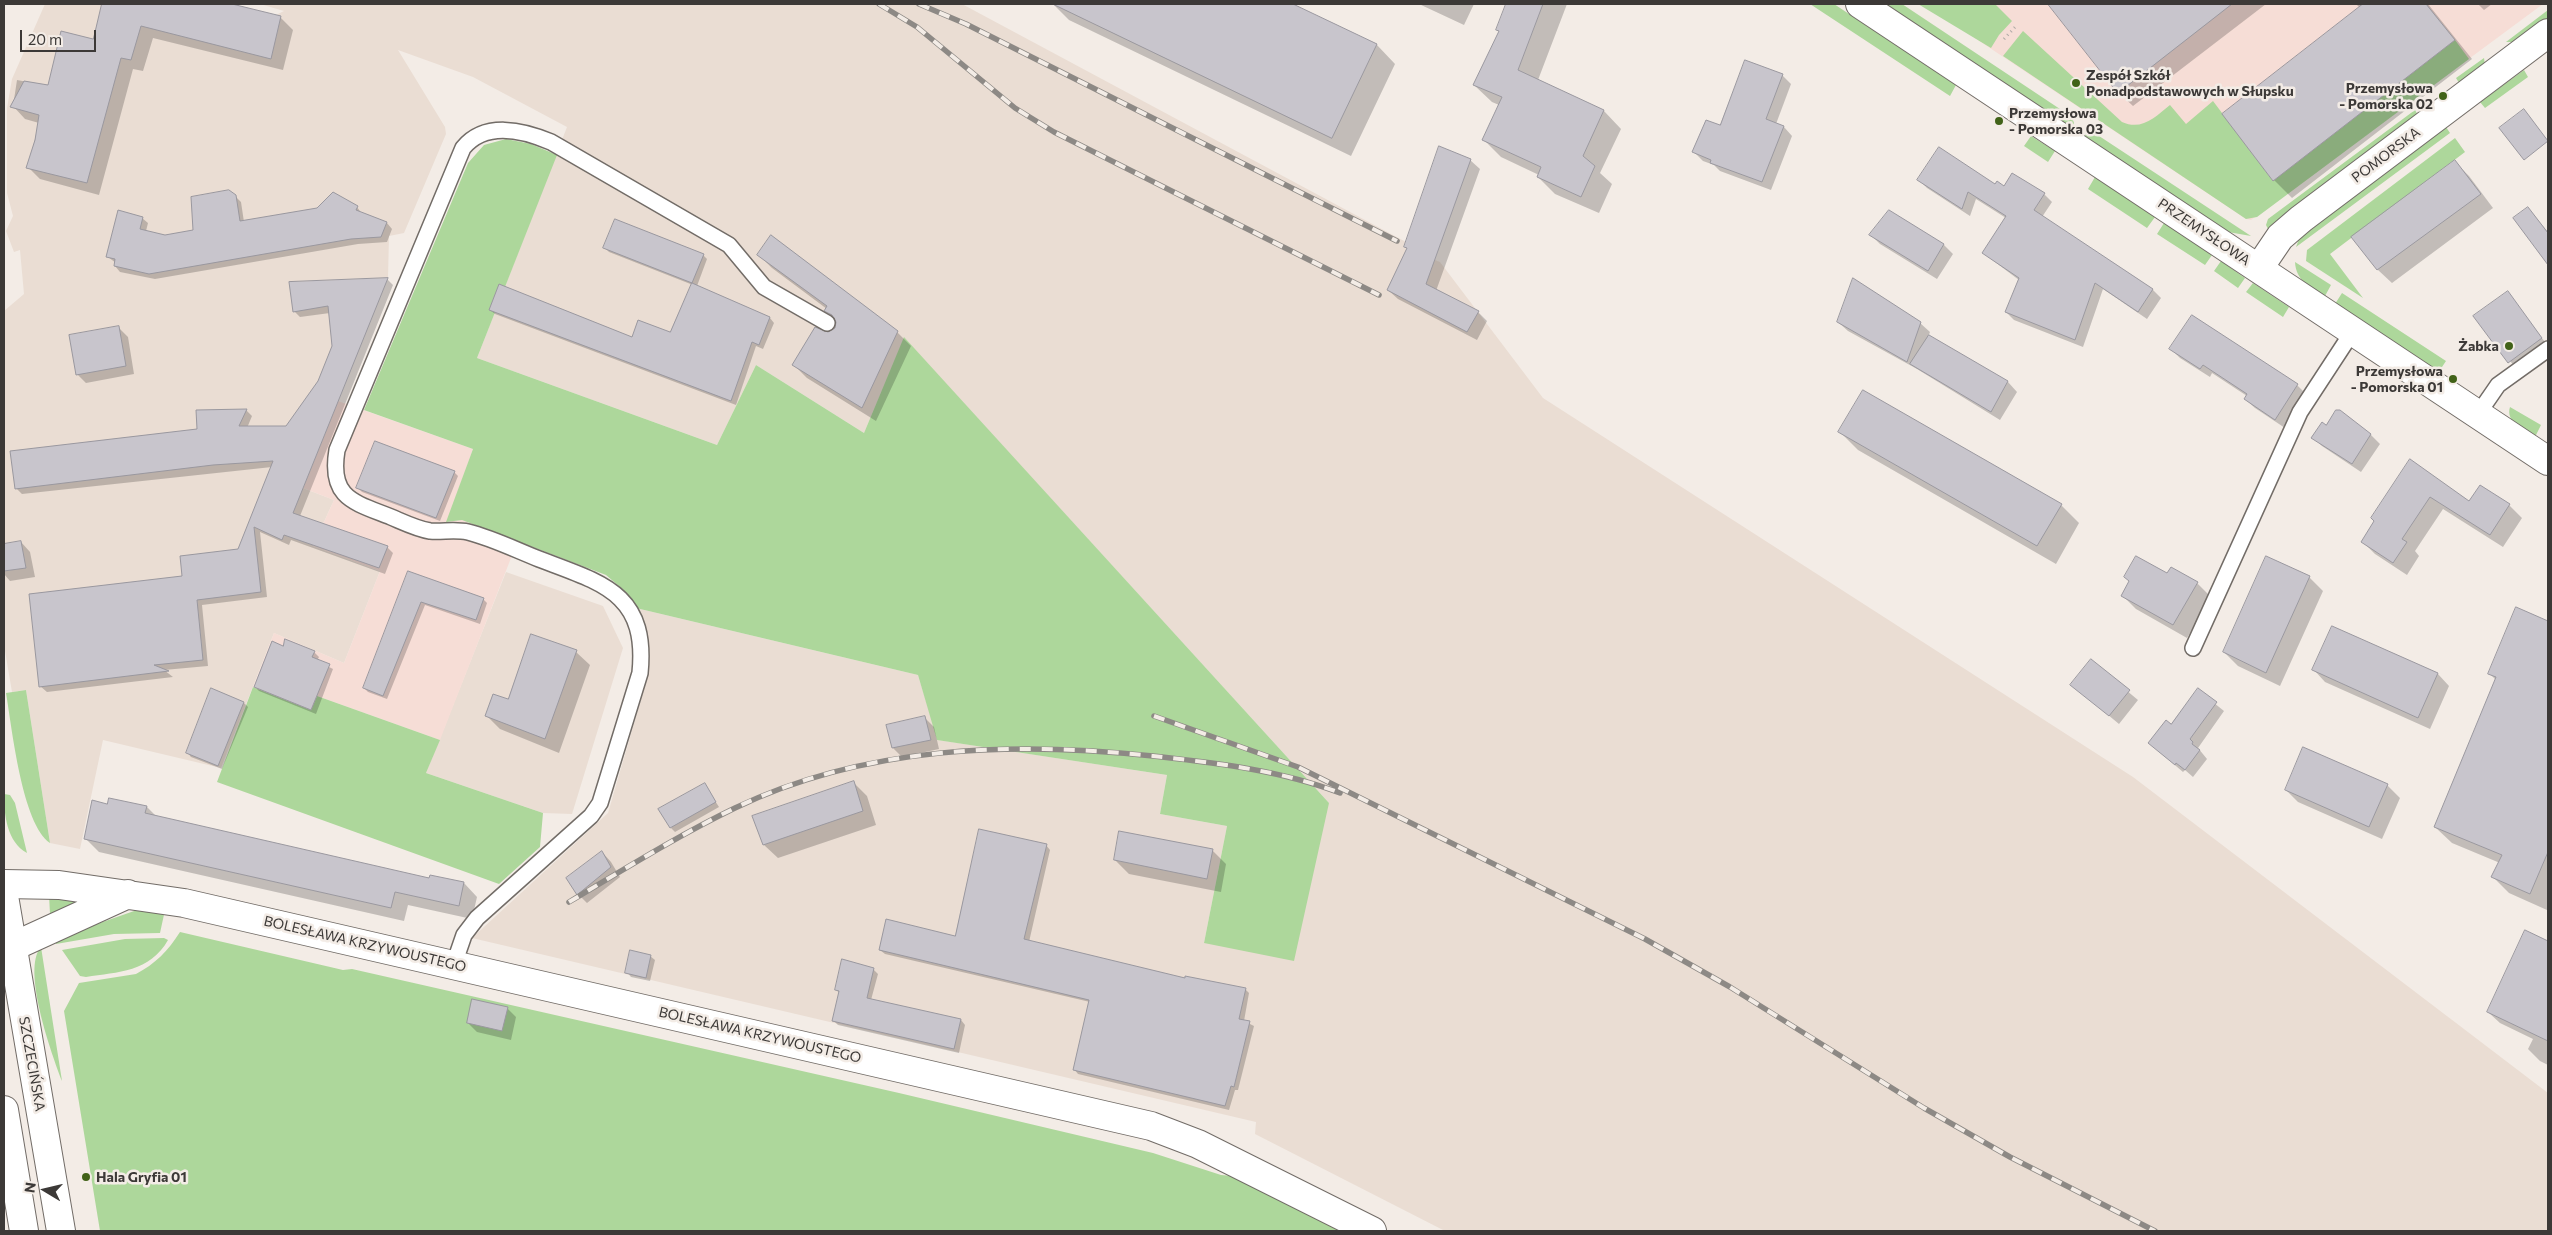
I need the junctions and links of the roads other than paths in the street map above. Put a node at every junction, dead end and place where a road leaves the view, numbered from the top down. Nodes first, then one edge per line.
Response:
1 (1860, 4) edge
2 (2548, 33) edge
3 (2259, 268) junction
4 (826, 323) dead end
5 (2353, 331) junction
6 (2548, 349) edge
7 (2478, 414) junction
8 (2548, 461) edge
9 (2193, 648) dead end
10 (4, 884) edge
11 (128, 894) junction
12 (4, 896) edge
13 (8, 950) edge
14 (454, 964) junction
15 (4, 1110) edge
16 (24, 1231) edge
17 (61, 1231) edge
18 (1372, 1231) edge

1 - 3 street, PRZEMYSŁOWA
2 - 3 street, POMORSKA
3 - 5 street, PRZEMYSŁOWA
4 - 14 lane
5 - 7 street, PRZEMYSŁOWA
5 - 9 lane
6 - 7 lane
7 - 8 street, PRZEMYSŁOWA
10 - 11 street, BOLESŁAWA KRZYWOUSTEGO
11 - 13 street
11 - 14 street, BOLESŁAWA KRZYWOUSTEGO
12 - 13 street, SZCZECIŃSKA
13 - 17 street, SZCZECIŃSKA
14 - 18 street, BOLESŁAWA KRZYWOUSTEGO
15 - 16 street

